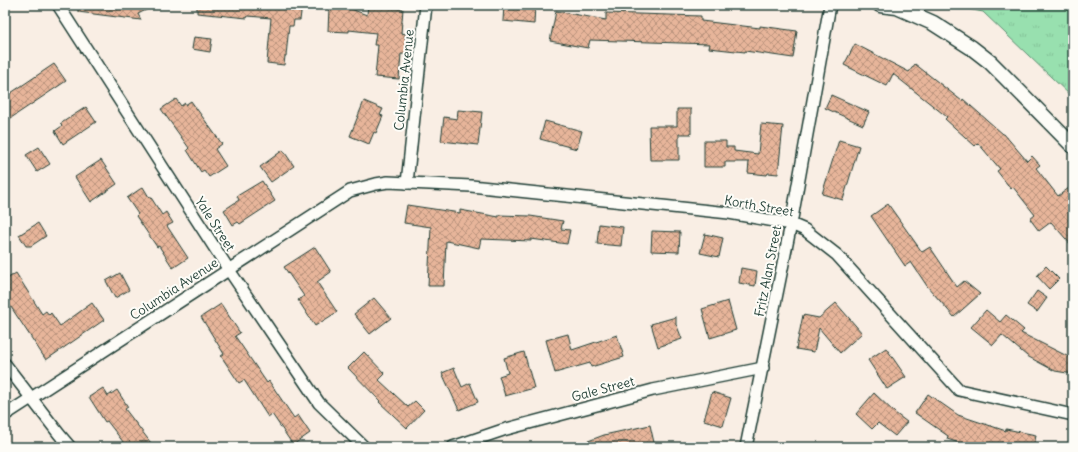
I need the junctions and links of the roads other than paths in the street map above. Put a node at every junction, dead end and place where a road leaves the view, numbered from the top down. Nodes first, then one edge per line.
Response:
1 (58, 5) edge
2 (426, 5) edge
3 (830, 5) edge
4 (880, 5) edge
5 (1073, 146) edge
6 (412, 183) junction
7 (791, 224) junction
8 (228, 270) junction
9 (5, 364) edge
10 (763, 368) junction
11 (32, 399) junction
12 (5, 415) edge
13 (1073, 415) edge
14 (70, 447) edge
15 (364, 447) edge
16 (453, 447) edge
17 (746, 447) edge

1 - 8 street, Yale Street
2 - 6 street, Columbia Avenue
3 - 7 street, Fritz Alan Street
4 - 5 street
6 - 7 street, Korth Street
6 - 8 street, Columbia Avenue
7 - 10 street, Fritz Alan Street
7 - 13 street, Korth Street
8 - 11 street, Columbia Avenue
8 - 15 street, Yale Street
9 - 11 street
10 - 16 street, Gale Street
10 - 17 street, Fritz Alan Street
11 - 12 street, Columbia Avenue
11 - 14 street

